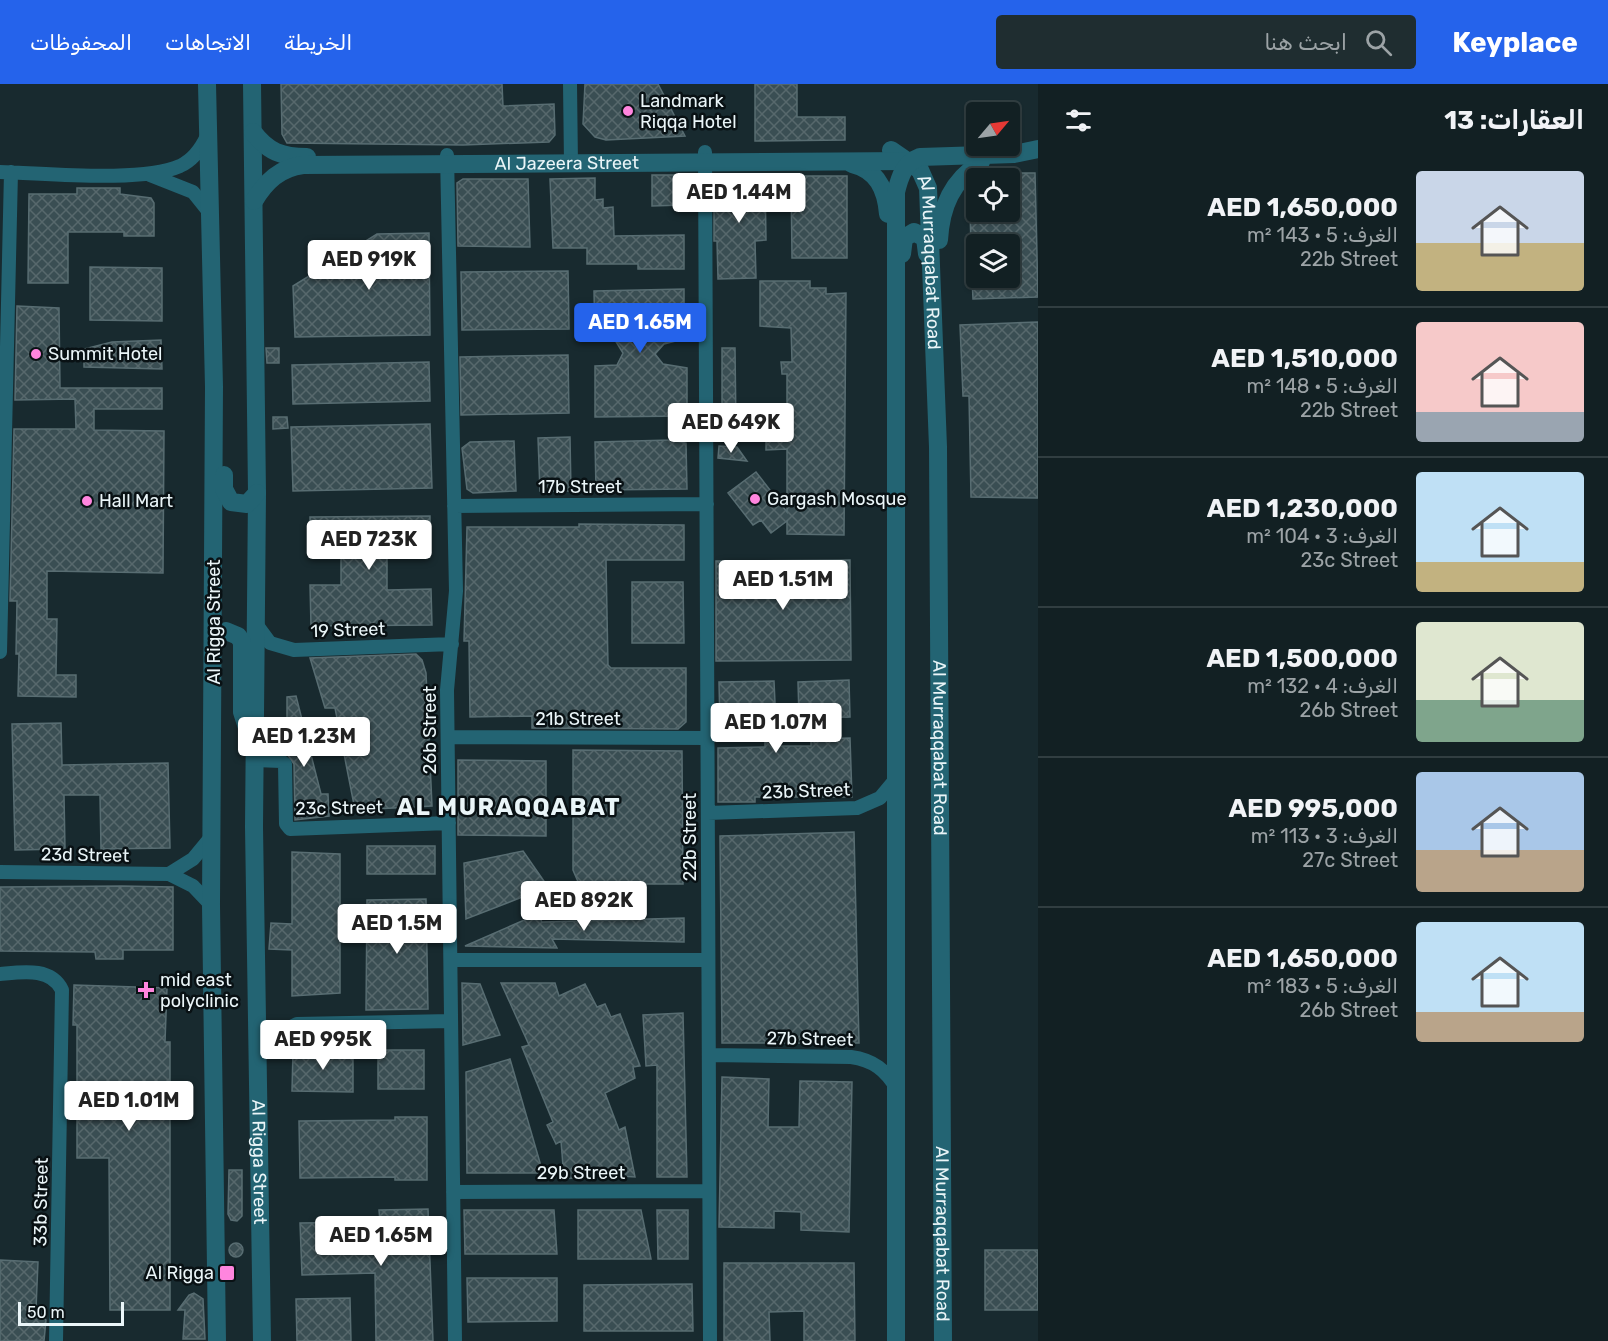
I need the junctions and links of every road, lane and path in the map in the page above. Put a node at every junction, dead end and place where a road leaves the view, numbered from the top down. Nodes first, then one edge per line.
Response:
1 (207, 84) edge
2 (252, 84) edge
3 (570, 84) edge
4 (253, 132) junction
5 (208, 134) junction
6 (1038, 148) edge
7 (891, 150) junction
8 (705, 158) junction
9 (570, 159) junction
10 (447, 160) junction
11 (1038, 160) edge
12 (910, 161) junction
13 (981, 162) junction
14 (847, 163) junction
15 (5, 172) edge
16 (150, 175) junction
17 (254, 201) junction
18 (209, 212) junction
19 (896, 275) junction
20 (932, 286) junction
21 (897, 306) junction
22 (214, 387) junction
23 (938, 447) junction
24 (2, 463) edge
25 (257, 493) junction
26 (706, 504) junction
27 (454, 506) junction
28 (256, 624) junction
29 (214, 636) junction
30 (452, 644) junction
31 (0, 652) edge
32 (448, 737) junction
33 (708, 738) junction
34 (255, 754) junction
35 (895, 780) junction
36 (708, 813) junction
37 (449, 824) junction
38 (212, 836) junction
39 (0, 872) edge
40 (169, 874) junction
41 (211, 905) junction
42 (450, 960) junction
43 (708, 960) junction
44 (0, 974) edge
45 (451, 1021) junction
46 (709, 1055) junction
47 (257, 1060) junction
48 (897, 1089) junction
49 (709, 1191) junction
50 (453, 1192) junction
51 (56, 1341) edge
52 (217, 1341) edge
53 (262, 1341) edge
54 (455, 1341) edge
55 (710, 1341) edge
56 (896, 1341) edge
57 (943, 1341) edge

1 - 5 street, Al Rigga Street
2 - 4 street, Al Rigga Street
3 - 9 street
4 - 10 street, Al Jazeera Street
4 - 17 street, Al Rigga Street
5 - 16 street
5 - 18 street, Al Rigga Street
6 - 7 street, Al Jazeera Street
6 - 12 street
7 - 8 street, Al Jazeera Street
7 - 12 street, Al Murraqqabat Road
8 - 9 street, Al Jazeera Street
8 - 14 street, Al Jazeera Street
8 - 26 street, 22b Street
9 - 10 street, Al Jazeera Street
10 - 17 street, Al Jazeera Street
10 - 27 street, 26b Street
11 - 13 street, Al Jazeera Street
12 - 13 street, Al Jazeera Street
12 - 14 street, Al Jazeera Street
12 - 19 street, Al Murraqqabat Road
12 - 20 street, Al Murraqqabat Road
13 - 20 street
14 - 19 street
15 - 16 street
15 - 24 street
16 - 18 street
17 - 25 street, Al Rigga Street
18 - 22 street, Al Rigga Street
19 - 21 street, Al Murraqqabat Road
20 - 23 street, Al Murraqqabat Road
21 - 23 street
21 - 35 street, Al Murraqqabat Road
22 - 25 street
22 - 29 street, Al Rigga Street
23 - 57 street, Al Murraqqabat Road
24 - 31 street
25 - 28 street, Al Rigga Street
26 - 27 street, 17b Street
26 - 33 street, 22b Street
27 - 30 street, 26b Street
28 - 30 street, 19 Street
28 - 34 street, Al Rigga Street
29 - 34 street
29 - 38 street, Al Rigga Street
30 - 32 street, 26b Street
32 - 33 street, 21b Street
32 - 37 street, 26b Street
33 - 36 street, 22b Street
34 - 37 street, 23c Street
34 - 47 street, Al Rigga Street
35 - 36 street, 23b Street
35 - 48 street, Al Murraqqabat Road
36 - 43 street, 22b Street
37 - 42 street, 26b Street
38 - 40 street
38 - 41 street, Al Rigga Street
39 - 40 street, 23d Street
40 - 41 street, 23d Street
41 - 52 street, Al Rigga Street
42 - 43 street
42 - 45 street, 26b Street
43 - 46 street, 22b Street
44 - 51 street, 33b Street
45 - 47 street
45 - 50 street, 26b Street
46 - 48 street, 27b Street
46 - 49 street, 22b Street
47 - 53 street, Al Rigga Street
48 - 56 street, Al Murraqqabat Road
49 - 50 street, 29b Street
49 - 55 street, 22b Street
50 - 54 street, 26b Street

